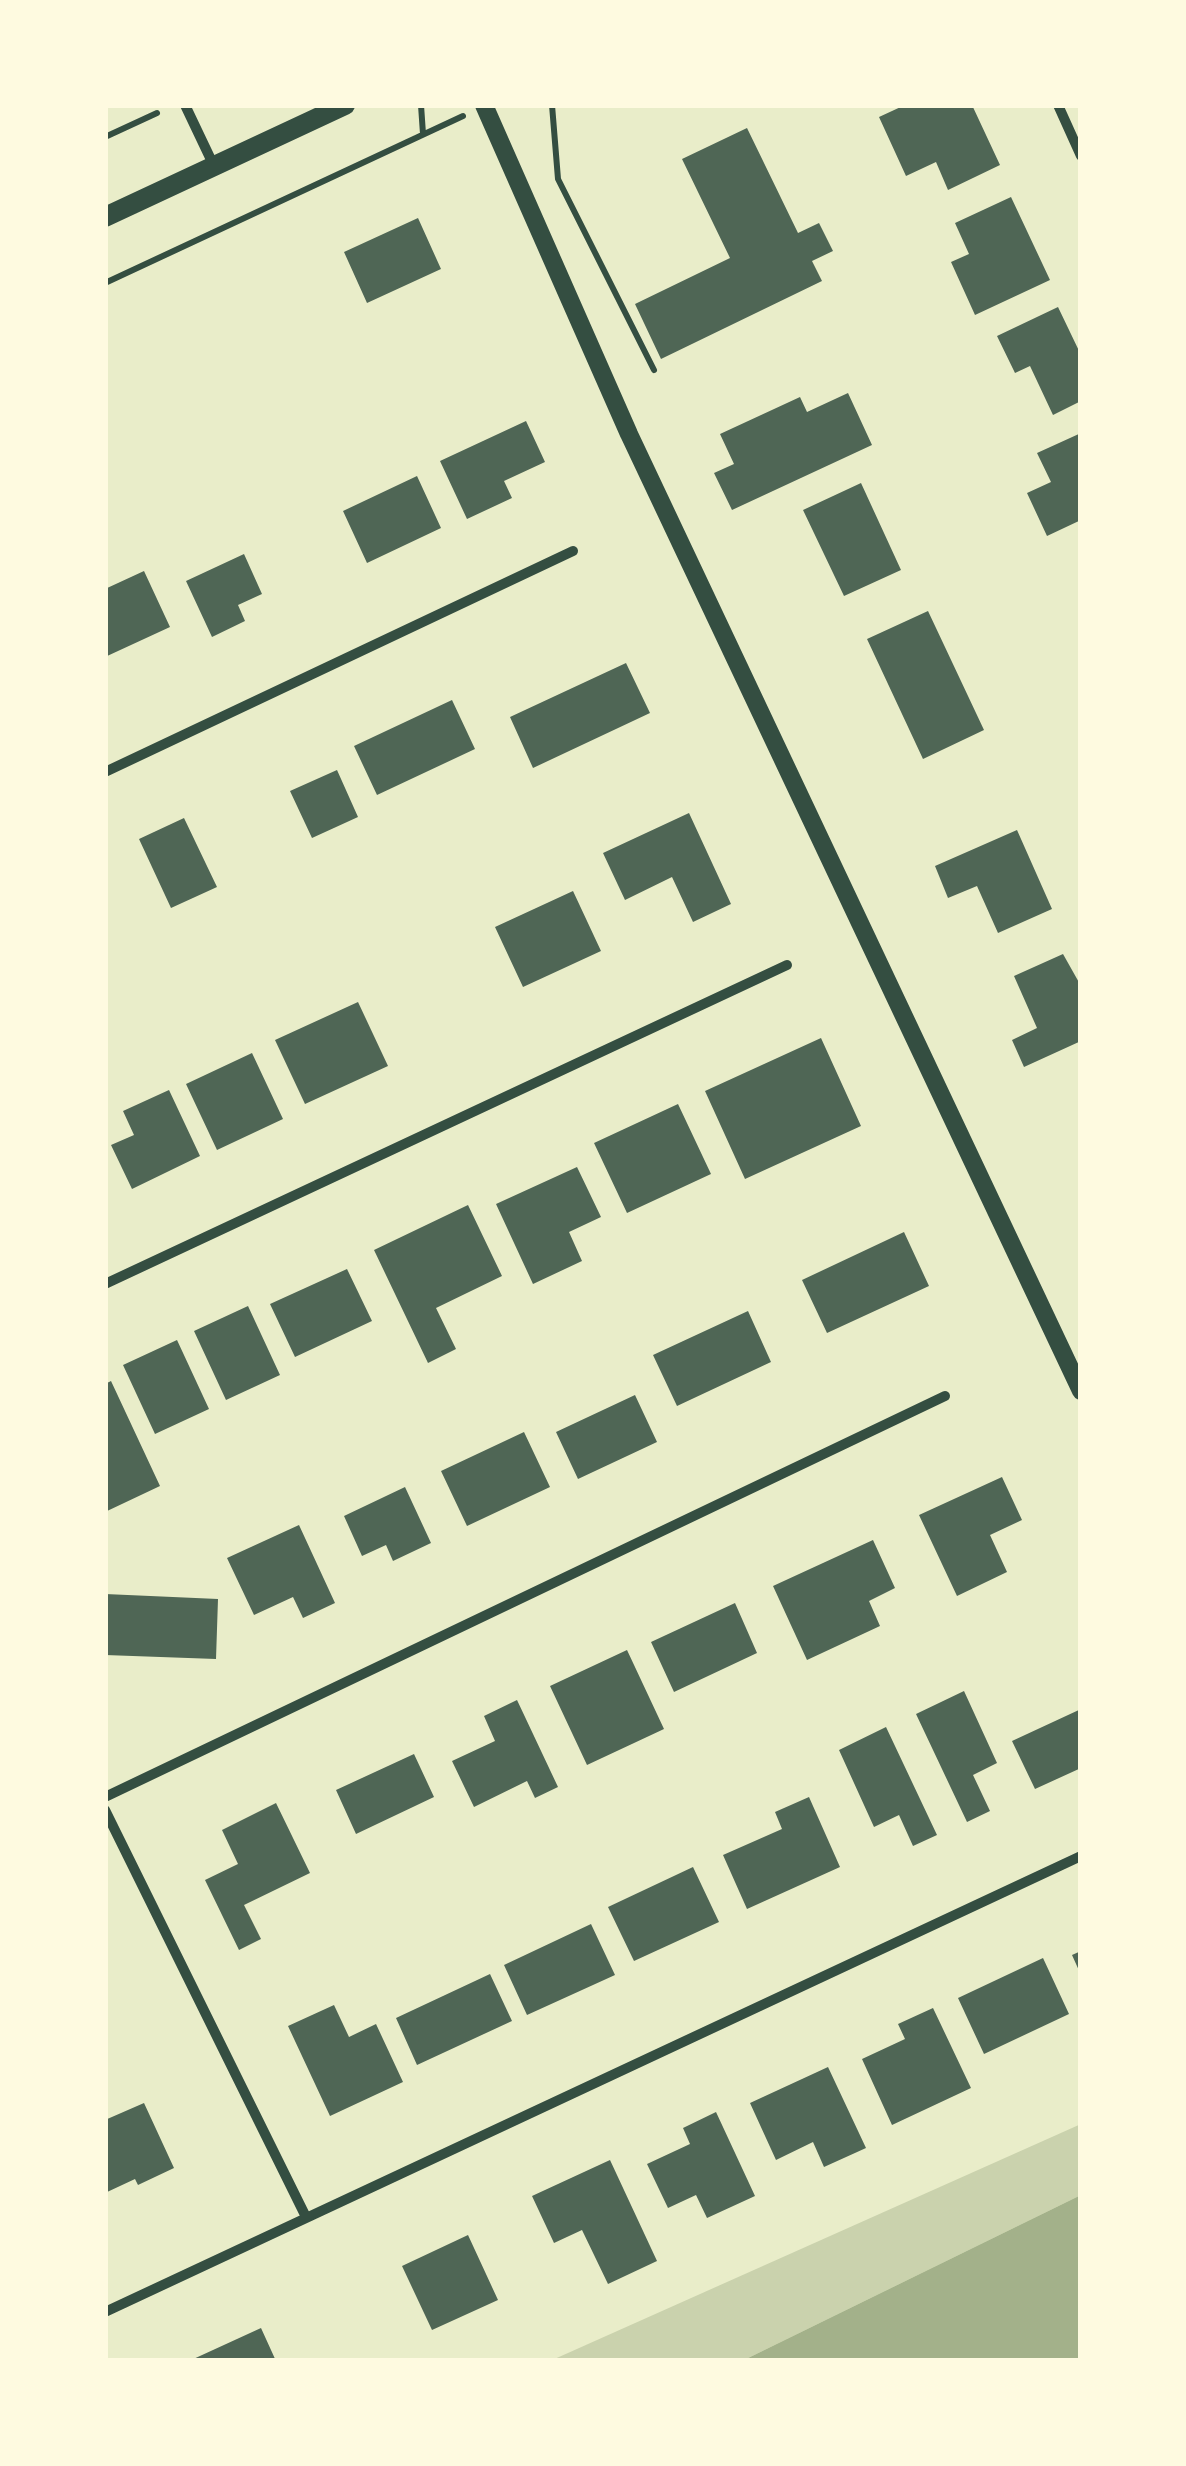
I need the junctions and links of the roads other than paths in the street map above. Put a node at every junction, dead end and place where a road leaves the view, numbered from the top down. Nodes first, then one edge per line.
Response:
1 (185, 105) edge
2 (345, 105) edge
3 (1058, 105) edge
4 (484, 106) edge
5 (1081, 156) edge
6 (214, 166) junction
7 (105, 216) edge
8 (573, 551) dead end
9 (105, 772) edge
10 (787, 965) dead end
11 (105, 1284) edge
12 (1081, 1391) edge
13 (946, 1396) dead end
14 (105, 1796) edge
15 (105, 1810) edge
16 (1081, 1856) edge
17 (306, 2217) junction
18 (105, 2312) edge

1 - 6 street
2 - 6 main road
3 - 5 street
4 - 12 street
6 - 7 main road
8 - 9 street
10 - 11 street
13 - 14 street
15 - 17 street
16 - 17 street
17 - 18 street

